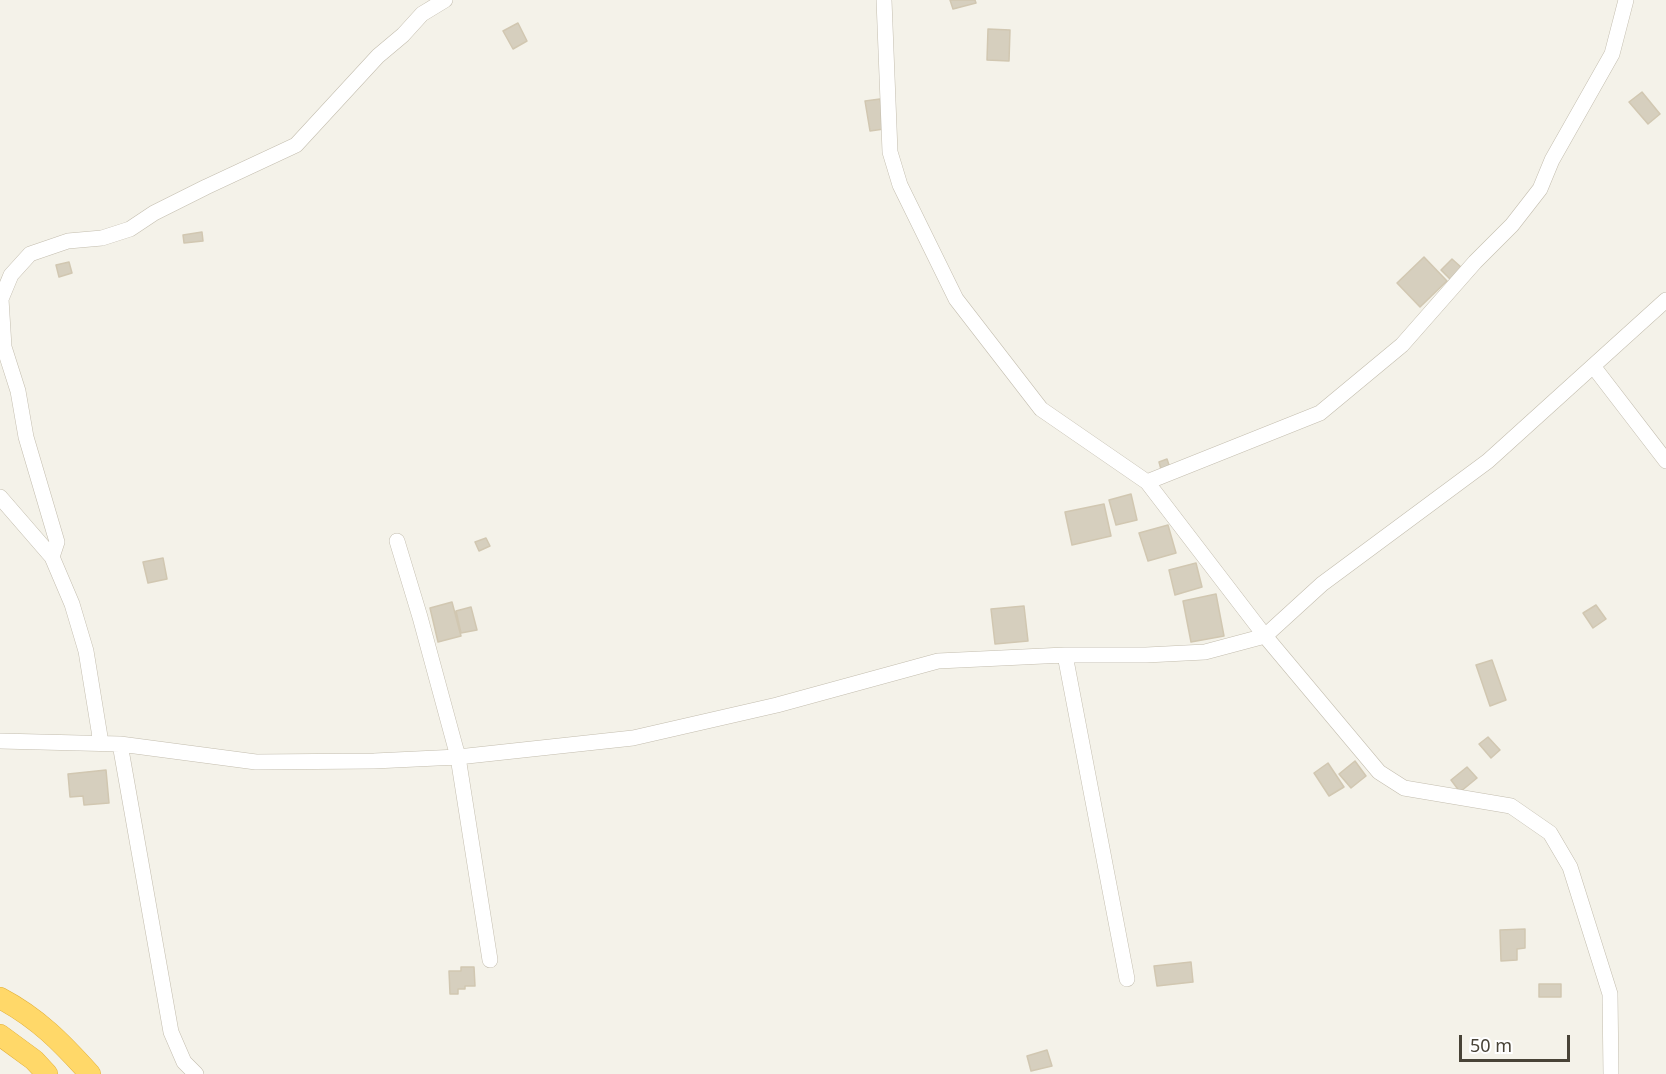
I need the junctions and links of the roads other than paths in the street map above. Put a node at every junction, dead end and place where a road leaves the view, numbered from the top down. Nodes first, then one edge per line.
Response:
1 (445, 0) edge
2 (884, 0) edge
3 (1626, 0) edge
4 (1666, 300) edge
5 (1593, 366) junction
6 (1666, 461) edge
7 (1147, 482) junction
8 (0, 497) edge
9 (397, 541) dead end
10 (52, 557) junction
11 (1265, 636) junction
12 (1065, 655) junction
13 (0, 741) edge
14 (101, 743) junction
15 (120, 744) junction
16 (458, 757) junction
17 (490, 960) dead end
18 (1127, 979) dead end
19 (0, 998) edge
20 (0, 1035) edge
21 (47, 1074) edge
22 (90, 1074) edge
23 (196, 1074) edge
24 (1611, 1074) edge

1 - 10 street
2 - 7 street
3 - 7 street
4 - 5 street
5 - 6 street
5 - 11 street
7 - 11 street
8 - 10 street
9 - 16 street
10 - 14 street
11 - 12 street
11 - 24 street
12 - 16 street
12 - 18 street
13 - 14 street
14 - 15 street
15 - 16 street
15 - 23 street
16 - 17 street
19 - 22 highway
20 - 21 highway

